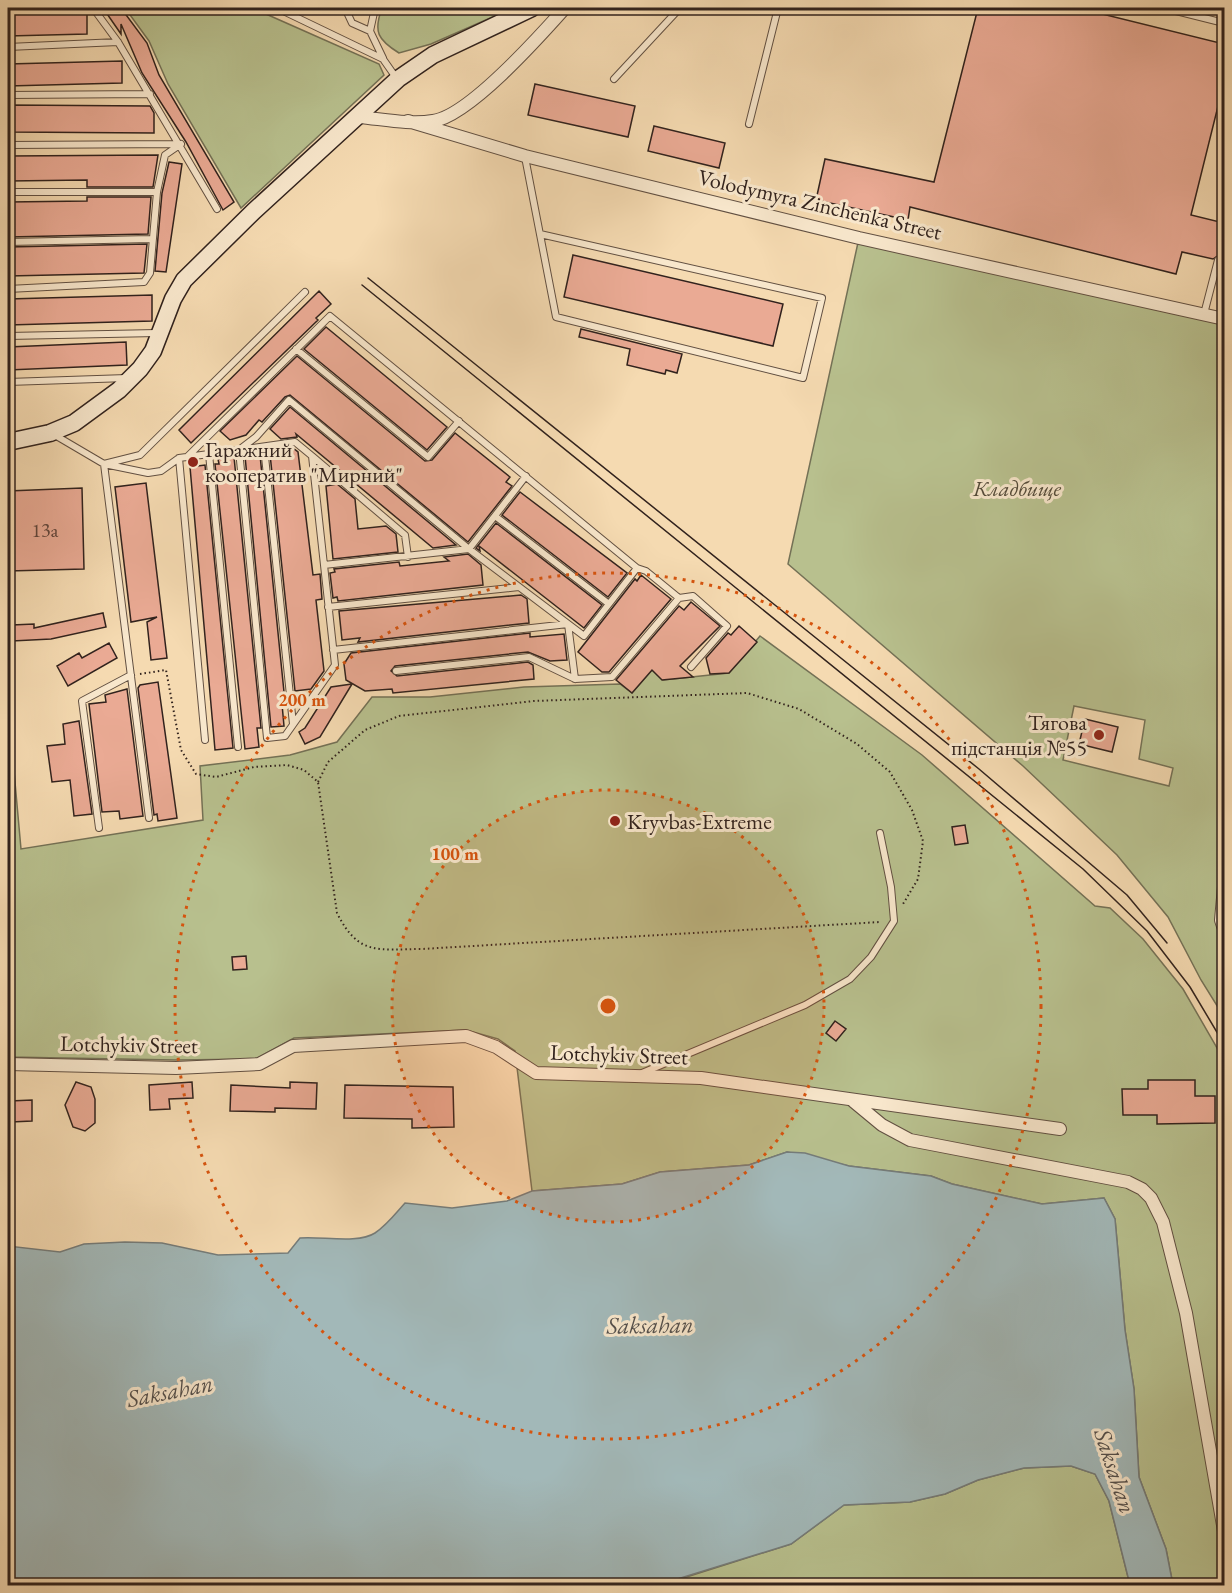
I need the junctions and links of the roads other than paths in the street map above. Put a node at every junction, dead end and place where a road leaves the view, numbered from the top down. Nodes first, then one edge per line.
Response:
1 (93, 8) edge
2 (278, 8) edge
3 (345, 8) edge
4 (375, 8) edge
5 (532, 8) edge
6 (566, 8) edge
7 (680, 8) edge
8 (778, 8) edge
9 (1164, 8) edge
10 (1224, 23) edge
11 (370, 31) junction
12 (118, 42) junction
13 (8, 47) edge
14 (383, 58) junction
15 (398, 79) junction
16 (614, 79) dead end
17 (150, 94) junction
18 (8, 95) edge
19 (359, 117) junction
20 (408, 121) junction
21 (749, 124) dead end
22 (181, 144) junction
23 (8, 145) edge
24 (525, 156) junction
25 (8, 192) edge
26 (157, 192) junction
27 (218, 209) dead end
28 (540, 234) junction
29 (151, 239) junction
30 (8, 242) edge
31 (1218, 260) dead end
32 (8, 289) edge
33 (304, 292) dead end
34 (1204, 314) junction
35 (1224, 319) edge
36 (159, 333) junction
37 (8, 336) edge
38 (296, 349) junction
39 (131, 378) junction
40 (8, 382) edge
41 (459, 421) junction
42 (50, 433) junction
43 (8, 442) edge
44 (264, 447) junction
45 (239, 450) junction
46 (209, 454) junction
47 (312, 456) junction
48 (187, 457) junction
49 (179, 458) junction
50 (104, 464) junction
51 (526, 476) junction
52 (495, 516) junction
53 (469, 549) junction
54 (408, 556) junction
55 (324, 565) junction
56 (637, 568) junction
57 (519, 587) junction
58 (680, 598) junction
59 (609, 604) junction
60 (328, 607) junction
61 (568, 624) junction
62 (333, 650) junction
63 (691, 667) dead end
64 (396, 671) dead end
65 (131, 675) junction
66 (575, 679) junction
67 (293, 725) junction
68 (205, 740) dead end
69 (238, 747) dead end
70 (149, 819) dead end
71 (99, 828) dead end
72 (880, 832) dead end
73 (1224, 887) edge
74 (1224, 929) edge
75 (8, 1064) edge
76 (636, 1076) junction
77 (852, 1100) junction
78 (1060, 1129) dead end
79 (1224, 1531) edge

1 - 12 lane
2 - 14 lane
3 - 11 lane
4 - 11 lane
5 - 15 main road
6 - 20 street, Volodymyra Zinchenka Street
7 - 16 lane
8 - 21 lane
9 - 10 lane
11 - 14 lane
12 - 13 lane
12 - 17 lane
14 - 15 lane
15 - 19 main road
17 - 18 lane
17 - 22 lane
19 - 20 street, Volodymyra Zinchenka Street
19 - 36 main road
20 - 24 street, Volodymyra Zinchenka Street
22 - 23 lane
22 - 26 lane
22 - 27 lane
24 - 28 lane
24 - 34 street, Volodymyra Zinchenka Street
25 - 26 lane
26 - 29 lane
28 - 28 lane
29 - 30 lane
29 - 32 lane
31 - 34 lane
33 - 50 lane
34 - 35 street, Volodymyra Zinchenka Street
36 - 37 lane
36 - 39 main road
38 - 41 lane
38 - 41 lane
38 - 48 lane
39 - 40 lane
39 - 42 main road
41 - 51 lane
42 - 43 main road
42 - 50 lane
44 - 45 lane
44 - 47 lane
44 - 67 lane
45 - 46 lane
45 - 53 lane
45 - 67 lane
46 - 48 lane
46 - 69 lane
47 - 54 lane
47 - 55 lane
48 - 49 lane
49 - 50 lane
49 - 68 lane
50 - 65 lane
51 - 52 lane
51 - 56 lane
52 - 53 lane
52 - 59 lane
53 - 54 lane
53 - 57 lane
54 - 55 lane
55 - 60 lane
56 - 58 lane
56 - 59 lane
57 - 60 lane
57 - 61 lane
58 - 63 lane
58 - 66 lane
59 - 61 lane
60 - 62 lane
61 - 62 lane
61 - 66 lane
62 - 67 lane
64 - 66 lane
65 - 70 lane
65 - 71 lane
72 - 76 lane
73 - 74 street
75 - 76 street, Lotchykiv Street
76 - 77 street, Lotchykiv Street
77 - 78 street, Lotchykiv Street
77 - 79 street

